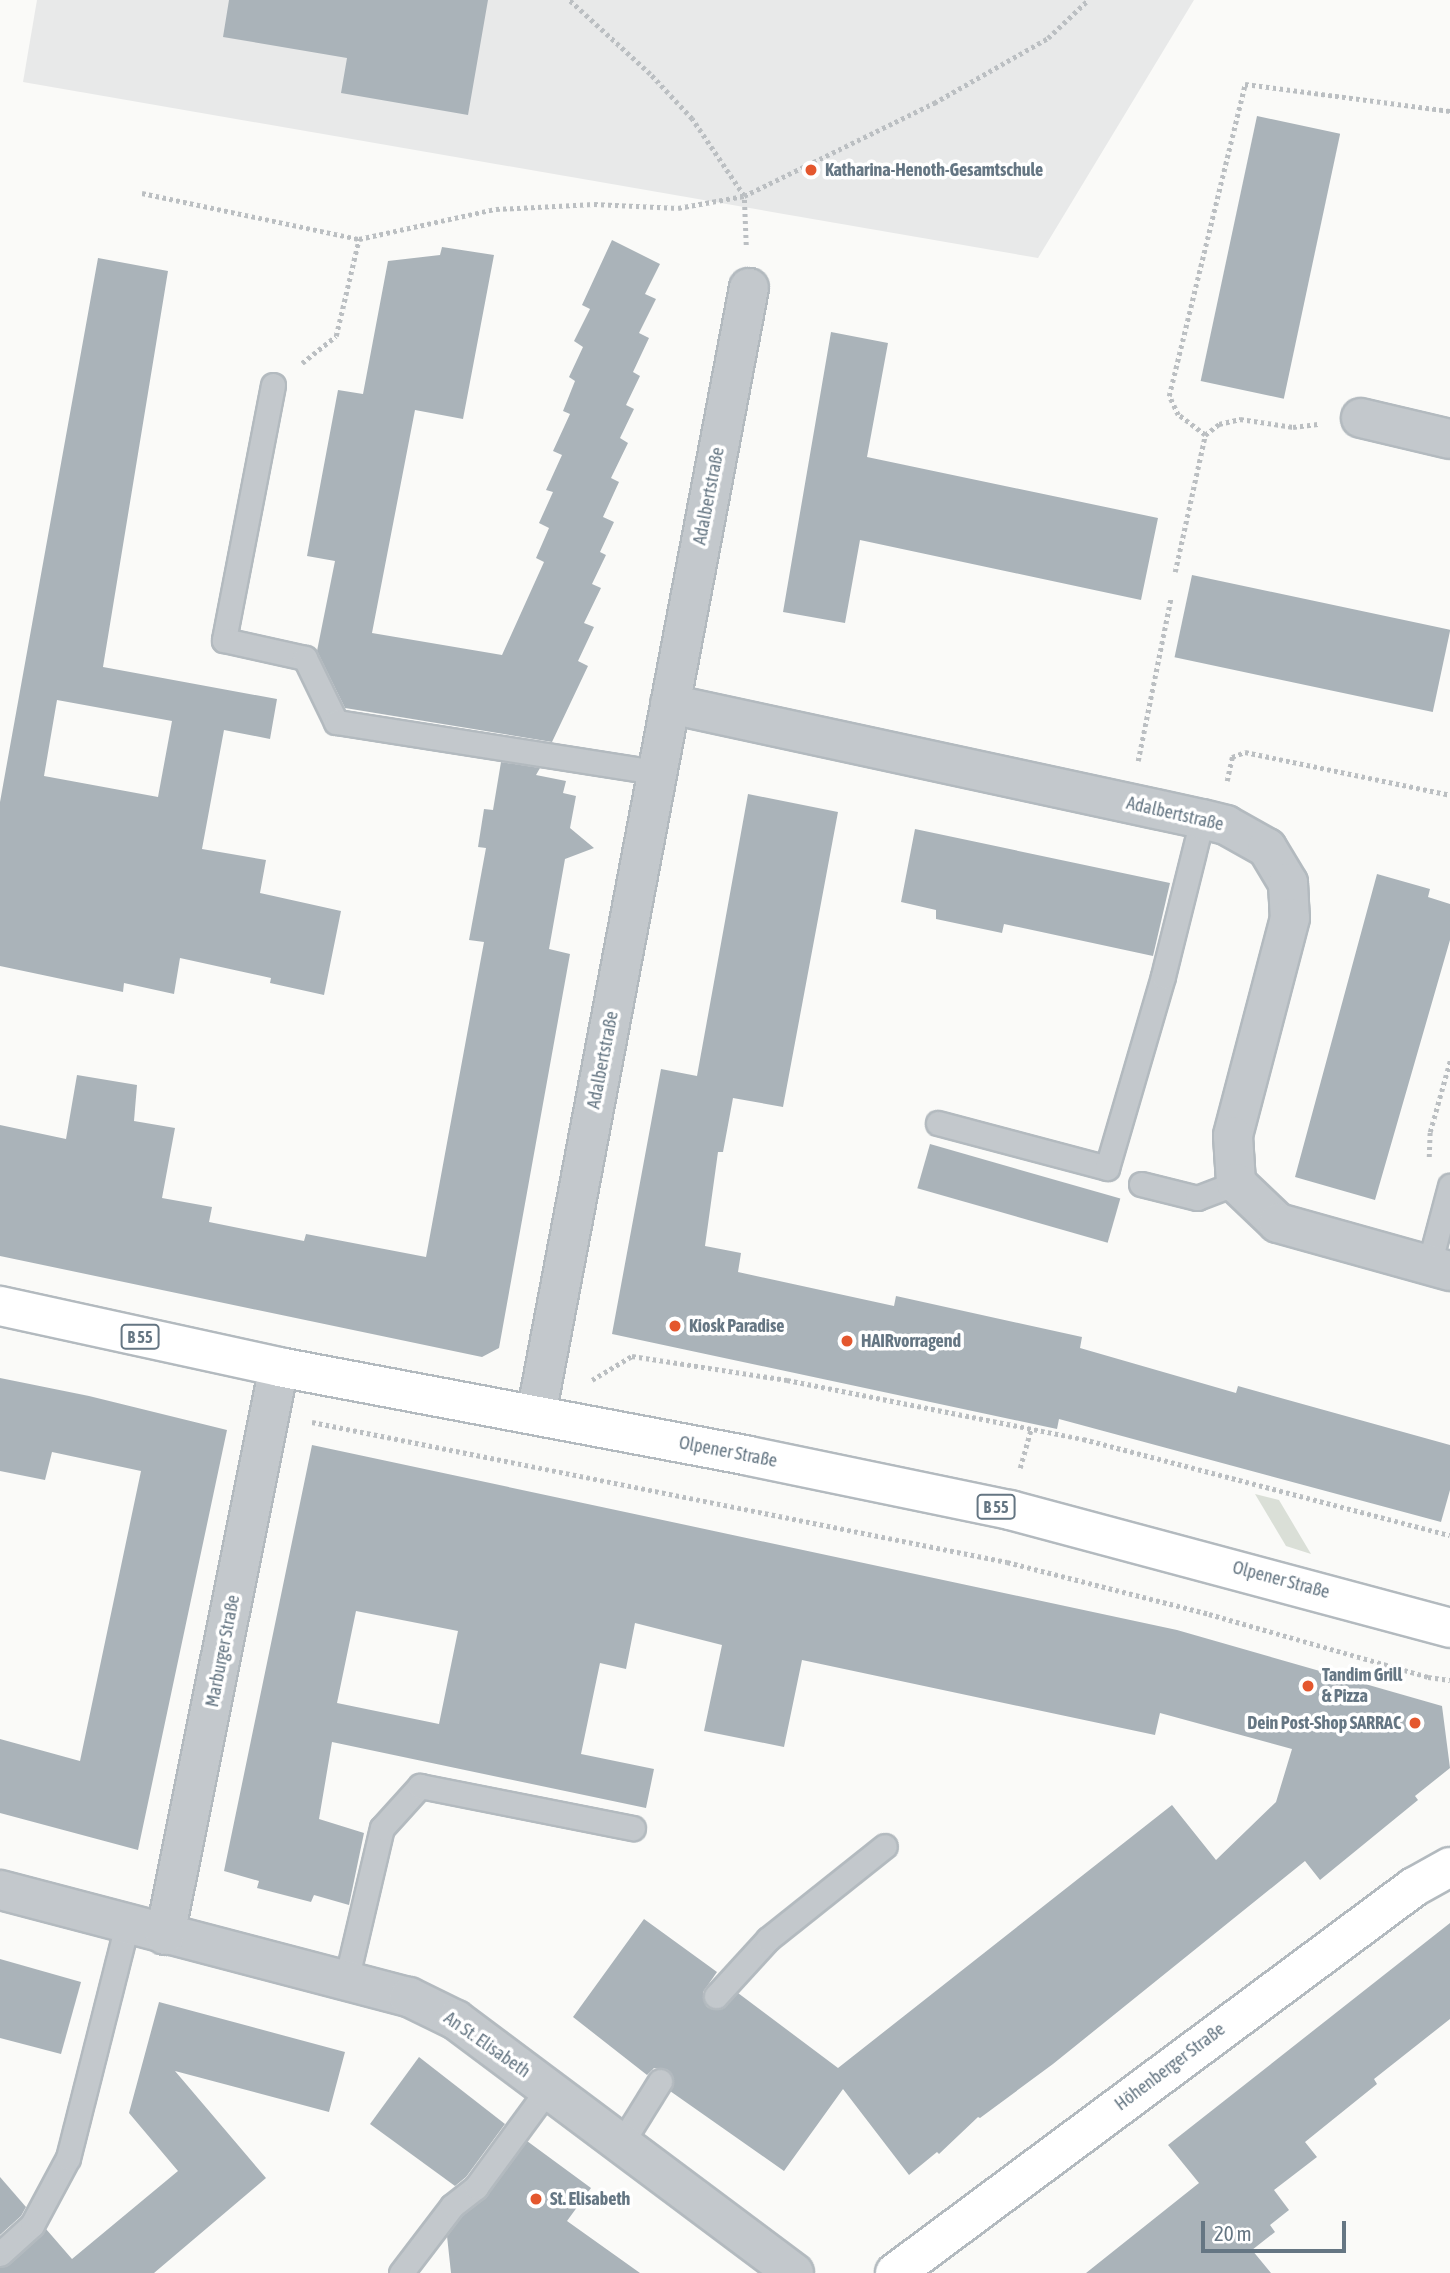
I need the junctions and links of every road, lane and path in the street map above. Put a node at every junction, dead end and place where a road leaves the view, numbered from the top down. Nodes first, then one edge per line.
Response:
1 (569, 0) edge
2 (1088, 0) edge
3 (1450, 111) edge
4 (142, 193) dead end
5 (744, 197) junction
6 (359, 239) junction
7 (749, 288) joint
8 (273, 385) joint
9 (1361, 418) joint
10 (1205, 435) junction
11 (1450, 439) edge
12 (1175, 572) dead end
13 (1171, 597) dead end
14 (670, 704) junction
15 (657, 772) junction
16 (1450, 796) edge
17 (1129, 803) junction
18 (1210, 821) junction
19 (1450, 1061) edge
20 (938, 1123) dead end
21 (1236, 1183) junction
22 (1141, 1184) dead end
23 (1450, 1186) edge
24 (1443, 1212) junction
25 (1439, 1268) edge
26 (0, 1307) edge
27 (279, 1367) junction
28 (271, 1414) junction
29 (536, 1415) junction
30 (1450, 1535) edge
31 (1450, 1628) edge
32 (1450, 1680) edge
33 (633, 1828) dead end
34 (885, 1846) dead end
35 (1450, 1867) edge
36 (0, 1890) edge
37 (127, 1925) junction
38 (165, 1935) junction
39 (346, 1981) junction
40 (716, 1996) dead end
41 (660, 2081) dead end
42 (548, 2089) junction
43 (621, 2144) junction
44 (0, 2254) edge
45 (401, 2273) edge
46 (794, 2273) edge
47 (895, 2273) edge

1 - 5 path
2 - 5 path
3 - 10 path
4 - 6 path
5 - 6 path
5 - 7 path
6 - 8 path
7 - 14 street, Adalbertstraße
8 - 15 lane
9 - 10 path
9 - 11 street
10 - 12 path
13 - 17 path
14 - 15 street, Adalbertstraße
14 - 17 street, Adalbertstraße
15 - 29 street, Adalbertstraße
16 - 18 path
17 - 18 street, Adalbertstraße
18 - 20 lane
18 - 21 street, Adalbertstraße
19 - 24 path
21 - 22 lane
21 - 25 street
23 - 24 lane
24 - 25 lane
26 - 27 main road, Olpener Straße / B 55
27 - 28 street, Marburger Straße
27 - 29 main road, Olpener Straße / B 55
28 - 32 path
28 - 38 street, Marburger Straße
29 - 30 path
29 - 31 main road, Olpener Straße / B 55
33 - 39 lane
34 - 40 lane
35 - 47 main road, Höhenberger Straße
36 - 37 street, An St. Elisabeth
37 - 38 street, An St. Elisabeth
37 - 44 lane
38 - 39 street, An St. Elisabeth
39 - 42 street, An St. Elisabeth
41 - 43 lane
42 - 43 street, An St. Elisabeth
42 - 45 lane
43 - 46 street, An St. Elisabeth

